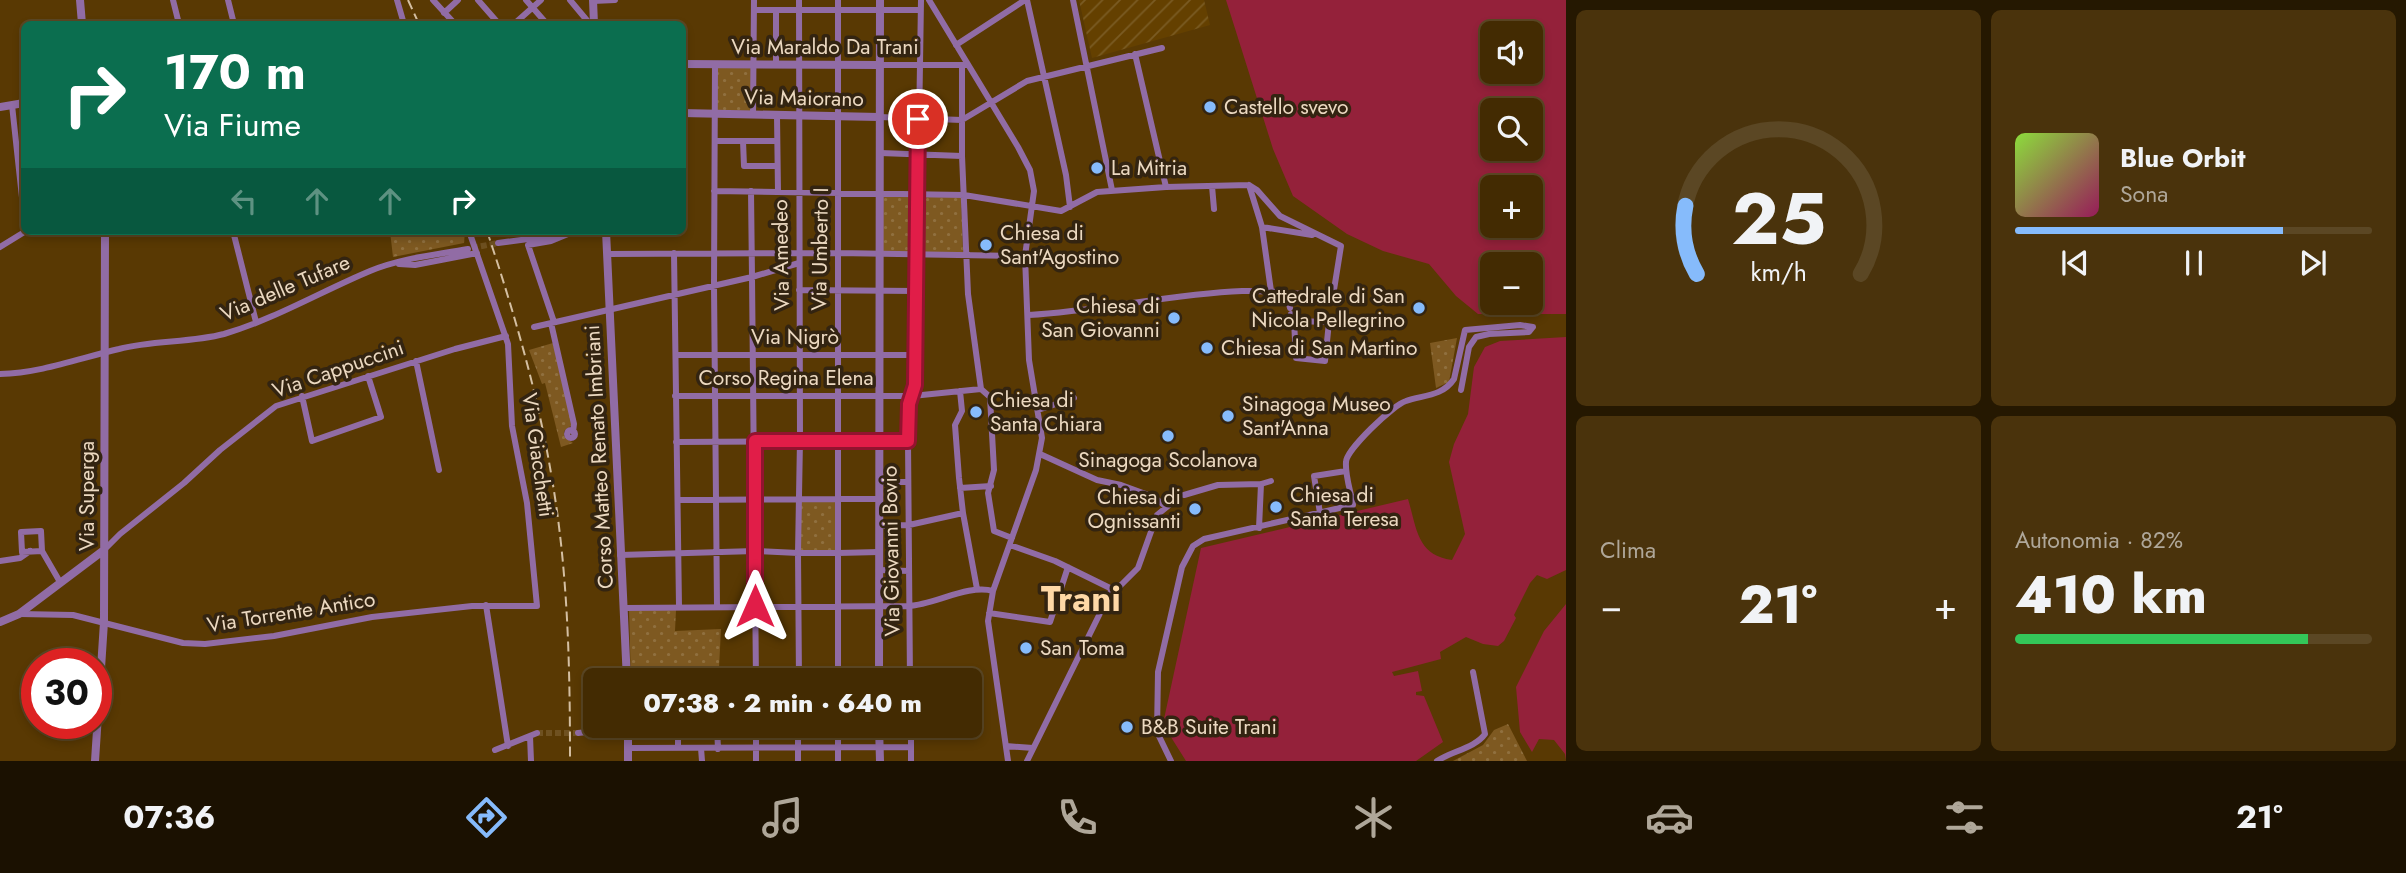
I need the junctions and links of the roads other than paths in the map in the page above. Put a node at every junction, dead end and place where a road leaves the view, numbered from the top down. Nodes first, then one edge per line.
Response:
1 (80, 0) edge
2 (173, 0) edge
3 (228, 0) edge
4 (397, 0) edge
5 (433, 0) edge
6 (458, 0) edge
7 (478, 0) edge
8 (526, 0) edge
9 (541, 0) edge
10 (570, 0) edge
11 (593, 0) edge
12 (615, 0) edge
13 (754, 0) edge
14 (799, 0) edge
15 (838, 0) edge
16 (880, 0) edge
17 (920, 0) edge
18 (929, 0) edge
19 (1026, 0) edge
20 (1073, 0) edge
21 (533, 8) junction
22 (838, 9) junction
23 (754, 10) junction
24 (776, 10) junction
25 (799, 10) junction
26 (880, 10) junction
27 (920, 10) junction
28 (444, 13) junction
29 (82, 21) edge
30 (178, 21) edge
31 (233, 21) edge
32 (403, 21) edge
33 (452, 21) edge
34 (496, 21) edge
35 (518, 21) edge
36 (544, 21) edge
37 (589, 21) edge
38 (592, 21) edge
39 (956, 44) junction
40 (1162, 48) dead end
41 (1135, 54) junction
42 (686, 64) edge
43 (715, 64) junction
44 (753, 65) junction
45 (776, 65) junction
46 (799, 65) junction
47 (839, 65) junction
48 (880, 65) junction
49 (918, 65) junction
50 (965, 65) junction
51 (1088, 65) junction
52 (1044, 75) junction
53 (991, 103) junction
54 (21, 104) edge
55 (12, 105) junction
56 (0, 107) edge
57 (686, 113) edge
58 (715, 114) junction
59 (753, 115) junction
60 (777, 116) junction
61 (799, 116) junction
62 (839, 117) junction
63 (879, 117) junction
64 (918, 119) junction
65 (962, 120) junction
66 (715, 141) junction
67 (743, 141) junction
68 (777, 141) junction
69 (880, 153) junction
70 (918, 154) junction
71 (962, 156) junction
72 (778, 166) junction
73 (1212, 186) junction
74 (1250, 186) junction
75 (1166, 187) junction
76 (21, 188) edge
77 (1112, 190) junction
78 (714, 191) junction
79 (751, 191) junction
80 (778, 192) junction
81 (798, 192) junction
82 (839, 192) junction
83 (917, 192) junction
84 (879, 193) junction
85 (964, 195) junction
86 (1032, 206) junction
87 (1070, 206) junction
88 (1214, 209) dead end
89 (1262, 227) junction
90 (21, 234) edge
91 (105, 235) edge
92 (234, 235) edge
93 (470, 235) edge
94 (560, 235) edge
95 (566, 235) edge
96 (606, 235) edge
97 (1321, 237) junction
98 (498, 243) tunnel mouth
99 (0, 247) edge
100 (468, 249) tunnel mouth
101 (477, 253) junction
102 (674, 253) junction
103 (714, 253) junction
104 (752, 253) junction
105 (838, 253) junction
106 (608, 254) junction
107 (799, 254) junction
108 (879, 254) junction
109 (915, 255) junction
110 (966, 255) junction
111 (1025, 256) junction
112 (394, 263) junction
113 (799, 263) junction
114 (752, 277) junction
115 (714, 286) junction
116 (799, 290) junction
117 (837, 290) junction
118 (879, 291) junction
119 (915, 291) junction
120 (1271, 291) junction
121 (1286, 292) junction
122 (675, 294) junction
123 (610, 310) junction
124 (1292, 314) junction
125 (1029, 315) junction
126 (256, 322) junction
127 (553, 323) junction
128 (534, 327) dead end
129 (506, 336) junction
130 (105, 353) junction
131 (754, 354) junction
132 (879, 354) junction
133 (676, 355) junction
134 (715, 355) junction
135 (800, 355) junction
136 (836, 355) junction
137 (915, 355) junction
138 (416, 361) junction
139 (0, 374) edge
140 (368, 376) junction
141 (981, 389) junction
142 (1461, 390) dead end
143 (960, 391) junction
144 (302, 396) junction
145 (675, 396) junction
146 (715, 396) junction
147 (754, 396) junction
148 (800, 396) junction
149 (838, 396) junction
150 (879, 396) junction
151 (912, 396) junction
152 (1074, 398) dead end
153 (1038, 410) junction
154 (573, 432) dead end
155 (800, 440) junction
156 (838, 440) junction
157 (879, 440) junction
158 (755, 441) junction
159 (908, 441) junction
160 (676, 442) junction
161 (716, 442) junction
162 (1040, 454) junction
163 (439, 470) dead end
164 (1346, 471) junction
165 (1272, 481) dead end
166 (879, 482) junction
167 (908, 482) junction
168 (1261, 484) junction
169 (991, 486) junction
170 (960, 488) junction
171 (798, 499) junction
172 (838, 499) junction
173 (878, 499) junction
174 (678, 500) junction
175 (716, 500) junction
176 (755, 500) junction
177 (1165, 506) junction
178 (963, 513) junction
179 (1320, 513) junction
180 (909, 525) junction
181 (879, 526) junction
182 (1259, 528) junction
183 (1011, 542) junction
184 (104, 550) junction
185 (31, 551) junction
186 (42, 551) junction
187 (755, 551) junction
188 (838, 552) junction
189 (879, 552) junction
190 (717, 553) junction
191 (798, 553) junction
192 (677, 554) junction
193 (620, 555) junction
194 (0, 561) edge
195 (1068, 567) junction
196 (879, 570) junction
197 (909, 570) junction
198 (61, 582) junction
199 (977, 589) junction
200 (1112, 589) junction
201 (993, 591) junction
202 (486, 606) junction
203 (537, 606) joint
204 (679, 606) junction
205 (717, 606) junction
206 (755, 606) junction
207 (799, 606) junction
208 (839, 606) junction
209 (879, 606) junction
210 (909, 606) junction
211 (625, 608) junction
212 (989, 612) junction
213 (19, 614) junction
214 (0, 622) edge
215 (104, 622) junction
216 (627, 668) edge
217 (756, 668) edge
218 (799, 668) edge
219 (838, 668) edge
220 (879, 668) edge
221 (910, 668) edge
222 (1473, 672) dead end
223 (583, 732) edge
224 (578, 733) tunnel mouth
225 (628, 738) edge
226 (678, 738) edge
227 (718, 738) edge
228 (756, 738) edge
229 (798, 738) edge
230 (838, 738) edge
231 (880, 738) edge
232 (910, 738) edge
233 (508, 746) junction
234 (1006, 746) junction
235 (838, 747) junction
236 (880, 747) junction
237 (910, 747) junction
238 (628, 748) junction
239 (678, 748) junction
240 (701, 748) junction
241 (718, 748) junction
242 (798, 748) junction
243 (1033, 748) junction
244 (756, 749) junction
245 (495, 750) dead end
246 (95, 761) edge
247 (531, 761) edge
248 (628, 761) edge
249 (702, 761) edge
250 (756, 761) edge
251 (798, 761) edge
252 (838, 761) edge
253 (880, 761) edge
254 (911, 761) edge
255 (1008, 761) edge
256 (1027, 761) edge
257 (1171, 761) edge
258 (1437, 761) edge

1 - 29 street
2 - 30 street
3 - 31 street
4 - 32 street
5 - 28 street
6 - 28 street
7 - 34 street
8 - 21 street
9 - 21 street
10 - 37 street
11 - 12 street
11 - 38 street
13 - 23 street
14 - 25 street, Via Amedeo
15 - 22 street, Via Umberto I
16 - 26 street
17 - 27 street, Via Giovanni Bovio
18 - 39 street
19 - 39 street
19 - 52 street
20 - 51 street
21 - 35 street
21 - 36 street
22 - 25 street
22 - 26 street
22 - 47 street, Via Umberto I
23 - 24 street
23 - 44 street
24 - 25 street
24 - 45 street
25 - 46 street, Via Amedeo
26 - 27 street
26 - 48 street
27 - 49 street, Via Giovanni Bovio
28 - 33 street
39 - 50 street
40 - 41 street
41 - 51 street
41 - 75 street
42 - 43 street, Via Maraldo Da Trani
43 - 44 street, Via Maraldo Da Trani
43 - 58 street
44 - 45 street, Via Maraldo Da Trani
44 - 59 street
45 - 46 street, Via Maraldo Da Trani
46 - 47 street, Via Maraldo Da Trani
46 - 61 street, Via Amedeo
47 - 48 street, Via Maraldo Da Trani
47 - 62 street, Via Umberto I
48 - 49 street, Via Maraldo Da Trani
48 - 63 street
49 - 50 street, Via Maraldo Da Trani
49 - 64 street, Via Giovanni Bovio
50 - 53 street
50 - 65 street
51 - 52 street
51 - 77 street
52 - 53 street
52 - 87 street
53 - 65 street
53 - 86 street
54 - 55 street
55 - 56 street
55 - 76 street
57 - 58 street, Via Maiorano
58 - 59 street, Via Maiorano
58 - 66 street
59 - 60 street, Via Maiorano
60 - 61 street, Via Maiorano
60 - 68 street
61 - 62 street, Via Maiorano
61 - 81 street, Via Amedeo
62 - 63 street, Via Maiorano
62 - 82 street, Via Umberto I
63 - 64 street, Via Maiorano
63 - 69 street
64 - 65 street, Via Maiorano
64 - 70 street, Via Giovanni Bovio
65 - 71 street
66 - 67 street
66 - 78 street
67 - 68 street
67 - 72 street
68 - 72 street
69 - 70 street
69 - 84 street
70 - 71 street
70 - 83 street, Via Giovanni Bovio
71 - 85 street
72 - 80 street
73 - 74 street
73 - 75 street
73 - 88 street
74 - 89 street
74 - 97 street
75 - 77 street
77 - 87 street
78 - 79 street
78 - 103 street
79 - 80 street
79 - 104 street
80 - 81 street
81 - 82 street
81 - 107 street, Via Amedeo
82 - 84 street
82 - 105 street, Via Umberto I
83 - 84 street
83 - 85 street
83 - 109 street, Via Giovanni Bovio
84 - 108 street
85 - 86 street
85 - 110 street
86 - 87 street
86 - 111 street
89 - 97 street
89 - 120 street
90 - 99 street
91 - 130 street, Via Superga
92 - 126 street
93 - 101 street, Via Giacchetti
94 - 98 street
95 - 127 street
96 - 106 street, Corso Matteo Renato Imbriani
97 - 121 street
100 - 112 street, Via delle Tufare
101 - 112 street, Via delle Tufare
101 - 129 street, Via Giacchetti
102 - 103 street
102 - 106 street
102 - 122 street
103 - 104 street
103 - 115 street
104 - 107 street
104 - 114 street
105 - 107 street
105 - 108 street
105 - 117 street, Via Umberto I
106 - 123 street, Corso Matteo Renato Imbriani
107 - 113 street, Via Amedeo
108 - 109 street
108 - 118 street
109 - 110 street
109 - 119 street, Via Giovanni Bovio
110 - 111 street
110 - 141 street
111 - 125 street
112 - 126 street, Via delle Tufare
113 - 114 street
113 - 116 street, Via Amedeo
114 - 115 street
114 - 131 street
115 - 122 street
115 - 134 street
116 - 117 street
116 - 135 street, Via Amedeo
117 - 118 street
117 - 136 street, Via Umberto I
118 - 119 street
118 - 132 street
119 - 137 street, Via Giovanni Bovio
120 - 121 street
120 - 125 street
121 - 124 street
122 - 123 street
122 - 133 street
123 - 127 street
123 - 193 street, Corso Matteo Renato Imbriani
124 - 124 street
125 - 153 street
126 - 130 street, Via delle Tufare
127 - 128 street
127 - 154 street
129 - 138 street, Via Cappuccini
129 - 203 street, Via Giacchetti
130 - 139 street, Via delle Tufare
130 - 184 street, Via Superga
131 - 134 street, Via Nigrò
131 - 135 street, Via Nigrò
131 - 147 street
132 - 136 street, Via Nigrò
132 - 137 street, Via Nigrò
132 - 150 street
133 - 134 street, Via Nigrò
133 - 145 street
134 - 146 street
135 - 136 street, Via Nigrò
135 - 148 street, Via Amedeo
136 - 149 street, Via Umberto I
137 - 151 street, Via Giovanni Bovio
138 - 140 street, Via Cappuccini
138 - 163 street
140 - 144 street, Via Cappuccini
140 - 144 street
141 - 143 street, Corso Regina Elena
141 - 169 street
142 - 164 street
143 - 151 street, Corso Regina Elena
143 - 170 street
144 - 184 street, Via Cappuccini
145 - 146 street, Corso Regina Elena
145 - 160 street
146 - 147 street, Corso Regina Elena
146 - 161 street
147 - 148 street, Corso Regina Elena
147 - 158 street
148 - 149 street, Corso Regina Elena
148 - 155 street, Via Amedeo
149 - 150 street, Corso Regina Elena
149 - 156 street, Via Umberto I
150 - 151 street, Corso Regina Elena
150 - 157 street
151 - 159 street, Via Giovanni Bovio
152 - 153 street
153 - 162 street
155 - 156 street
155 - 158 street
155 - 171 street, Via Amedeo
156 - 157 street
156 - 172 street, Via Umberto I
157 - 159 street
157 - 166 street
158 - 161 street
158 - 176 street
159 - 167 street, Via Giovanni Bovio
160 - 161 street
160 - 174 street
161 - 175 street
162 - 177 street
162 - 183 street
164 - 179 street
164 - 179 street
165 - 168 street
166 - 167 street
166 - 173 street
167 - 180 street, Via Giovanni Bovio
168 - 177 street
168 - 182 street
169 - 170 street
169 - 183 street
170 - 178 street
171 - 172 street
171 - 176 street
171 - 191 street, Via Amedeo
172 - 173 street
172 - 188 street, Via Umberto I
173 - 181 street
174 - 175 street
174 - 192 street
175 - 176 street
175 - 190 street
176 - 187 street
177 - 200 street
178 - 180 street
178 - 199 street
179 - 182 street
180 - 181 street
180 - 197 street, Via Giovanni Bovio
181 - 189 street
182 - 257 street
183 - 195 street
183 - 201 street
184 - 198 street
184 - 215 street, Via Superga
185 - 186 street
185 - 186 street
185 - 194 street
186 - 198 street
187 - 190 street
187 - 191 street
187 - 206 street
188 - 189 street
188 - 191 street
188 - 208 street
189 - 196 street
190 - 192 street
190 - 205 street
191 - 207 street
192 - 193 street
192 - 204 street
193 - 211 street, Corso Matteo Renato Imbriani
195 - 200 street
195 - 212 street
196 - 197 street
196 - 209 street
197 - 210 street, Via Giovanni Bovio
198 - 213 street
199 - 201 street
199 - 210 street
200 - 243 street
201 - 212 street
202 - 203 street, Via Torrente Antico
202 - 215 street, Via Torrente Antico
202 - 233 street
204 - 205 street
204 - 211 street
205 - 206 street
206 - 207 street
206 - 217 street
207 - 208 street
207 - 218 street
208 - 209 street
208 - 219 street
209 - 210 street
209 - 220 street
210 - 221 street, Via Giovanni Bovio
211 - 216 street, Corso Matteo Renato Imbriani
212 - 234 street
213 - 214 street
213 - 215 street, Via Torrente Antico
215 - 246 street, Via Superga
222 - 258 street
223 - 224 street
225 - 238 street
226 - 239 street
227 - 241 street
228 - 244 street
229 - 242 street
230 - 235 street
231 - 236 street
232 - 237 street
233 - 245 street
233 - 247 street
234 - 243 street
234 - 255 street
235 - 236 street
235 - 242 street
235 - 252 street
236 - 237 street
236 - 253 street
237 - 254 street
238 - 239 street
238 - 248 street
239 - 240 street
240 - 241 street
240 - 249 street
241 - 244 street
242 - 244 street
242 - 251 street
243 - 256 street
244 - 250 street

